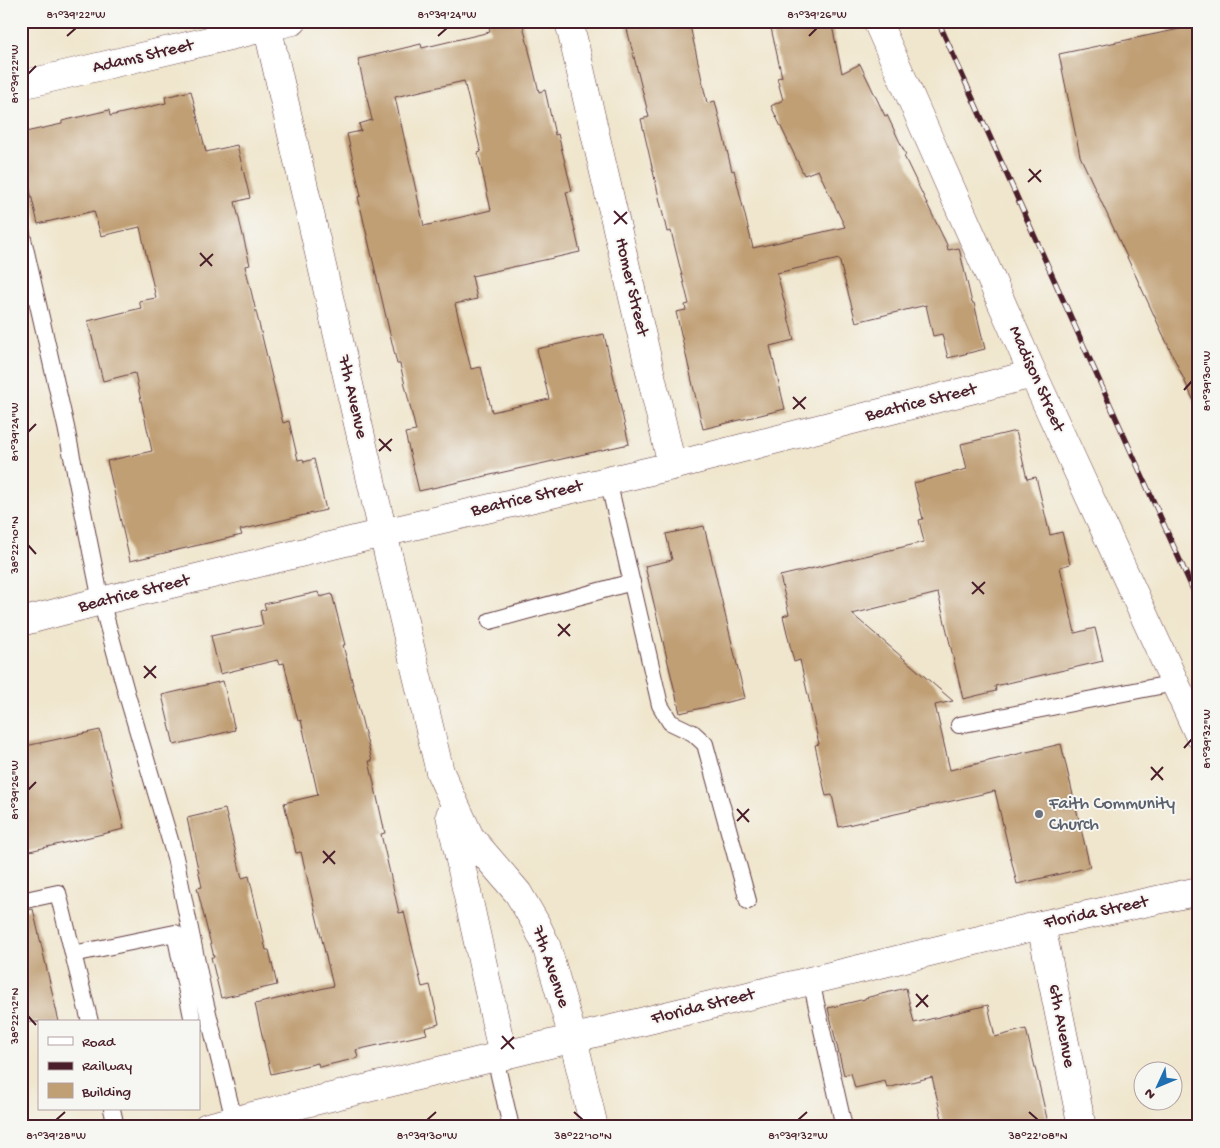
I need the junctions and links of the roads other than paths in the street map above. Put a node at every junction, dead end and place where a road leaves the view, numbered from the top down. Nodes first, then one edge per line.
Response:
1 (569, 21) edge
2 (877, 21) edge
3 (276, 23) edge
4 (21, 85) edge
5 (21, 230) edge
6 (1033, 374) junction
7 (672, 466) junction
8 (608, 480) junction
9 (383, 533) junction
10 (632, 582) junction
11 (101, 602) junction
12 (490, 621) dead end
13 (21, 622) edge
14 (1175, 683) junction
15 (959, 725) dead end
16 (1199, 735) edge
17 (440, 772) junction
18 (1199, 891) edge
19 (21, 901) edge
20 (748, 901) dead end
21 (1041, 925) junction
22 (73, 954) junction
23 (811, 981) junction
24 (90, 1020) edge
25 (193, 1020) edge
26 (573, 1038) junction
27 (499, 1057) junction
28 (112, 1110) edge
29 (234, 1120) junction
30 (116, 1127) edge
31 (207, 1127) edge
32 (511, 1127) edge
33 (594, 1127) edge
34 (844, 1127) edge
35 (1082, 1127) edge

1 - 7 street, Homer Street
2 - 6 street, Madison Street
3 - 4 street, Adams Street
3 - 9 street, 7th Avenue
5 - 11 lane
6 - 7 street, Beatrice Street
6 - 14 street, Madison Street
7 - 8 street, Beatrice Street
8 - 9 street, Beatrice Street
8 - 10 lane
9 - 11 street, Beatrice Street
9 - 17 street, 7th Avenue
10 - 12 lane
10 - 20 lane
11 - 13 street, Beatrice Street
11 - 29 lane
14 - 15 lane
14 - 16 street, Madison Street
17 - 26 street, 7th Avenue
17 - 27 street, 7th Avenue
18 - 21 street, Florida Street
19 - 22 lane
21 - 23 street, Florida Street
21 - 35 street, 6th Avenue
22 - 24 lane
22 - 25 lane
23 - 26 street, Florida Street
23 - 34 lane
26 - 27 street, Florida Street
26 - 33 street, 7th Avenue
27 - 29 street, Florida Street
27 - 32 lane
28 - 30 lane
29 - 31 street, Florida Street

